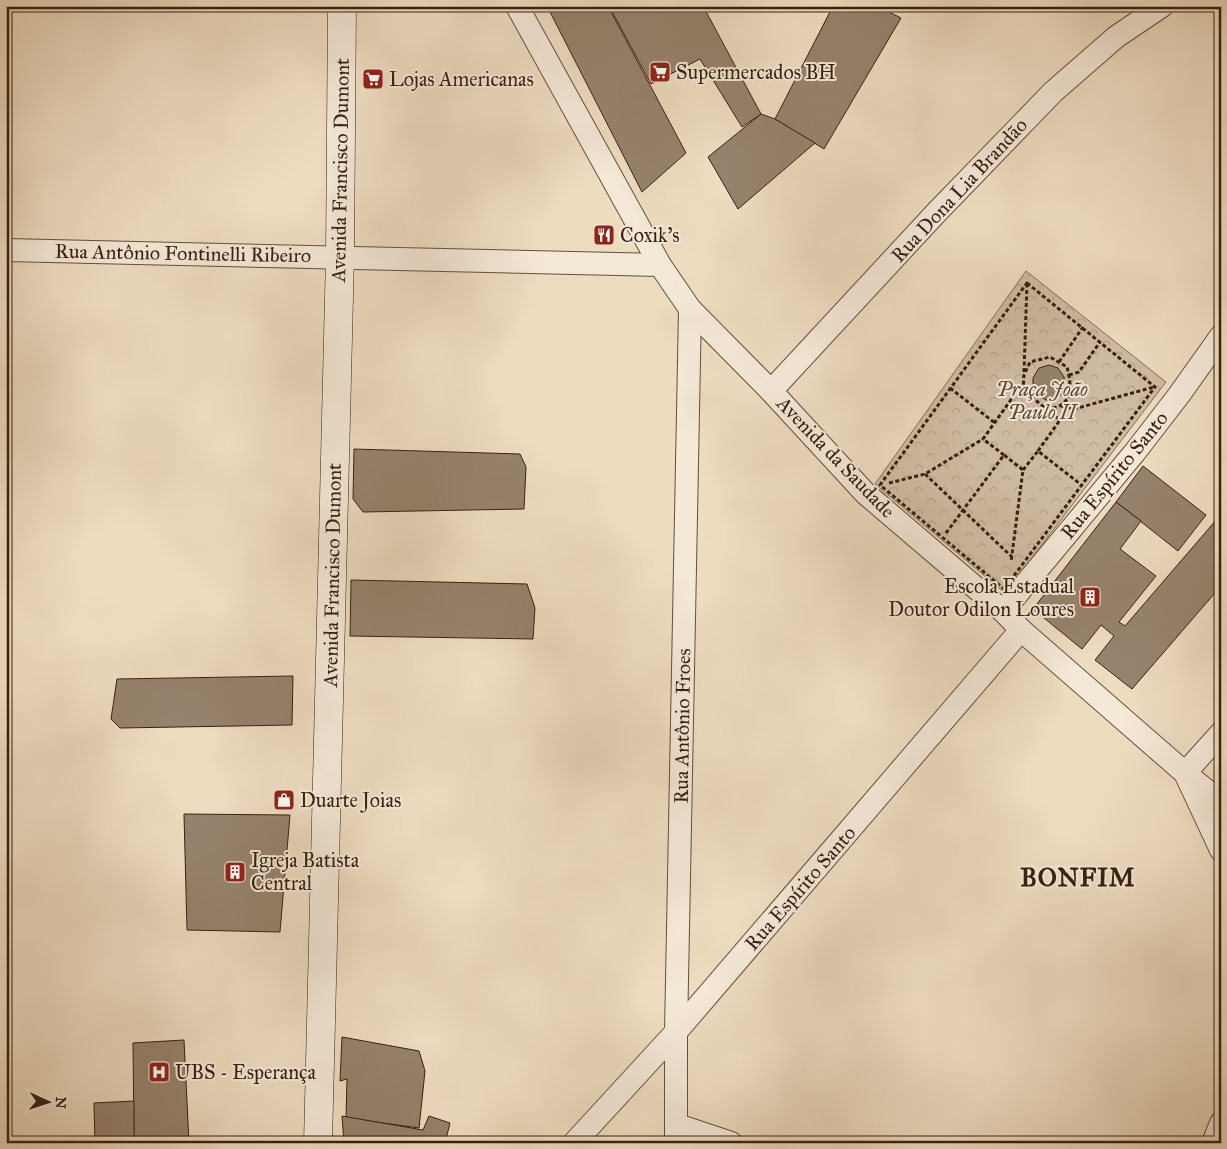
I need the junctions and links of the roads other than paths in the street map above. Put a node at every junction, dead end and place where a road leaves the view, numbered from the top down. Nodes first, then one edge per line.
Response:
1 (342, 6) edge
2 (517, 6) edge
3 (1162, 6) edge
4 (6, 250) edge
5 (340, 257) junction
6 (660, 265) junction
7 (690, 309) junction
8 (1221, 336) edge
9 (772, 391) junction
10 (1004, 600) junction
11 (1022, 630) junction
12 (1221, 733) edge
13 (1185, 773) junction
14 (1221, 802) edge
15 (1221, 850) edge
16 (676, 1032) junction
17 (1221, 1123) edge
18 (677, 1134) edge
19 (318, 1143) edge
20 (574, 1143) edge
21 (731, 1143) edge
22 (1213, 1143) edge

1 - 5 street, Avenida Francisco Dumont
2 - 6 street, Avenida da Saudade
3 - 9 street, Rua Dona Lia Brandão
4 - 5 street, Rua Antônio Fontinelli Ribeiro
5 - 6 street, Rua Antônio Fontinelli Ribeiro
5 - 19 street, Avenida Francisco Dumont
6 - 7 street, Avenida da Saudade
7 - 9 street, Avenida da Saudade
7 - 16 street, Rua Antônio Froes
8 - 10 street, Rua Espírito Santo
9 - 10 street, Avenida da Saudade
10 - 11 street, Avenida da Saudade
11 - 13 street, Avenida da Saudade
11 - 16 street, Rua Espírito Santo
12 - 13 street
13 - 14 street
13 - 15 street, Avenida da Saudade
16 - 18 street, Rua Antônio Froes
16 - 20 street, Rua Espírito Santo
17 - 22 street
18 - 21 street

